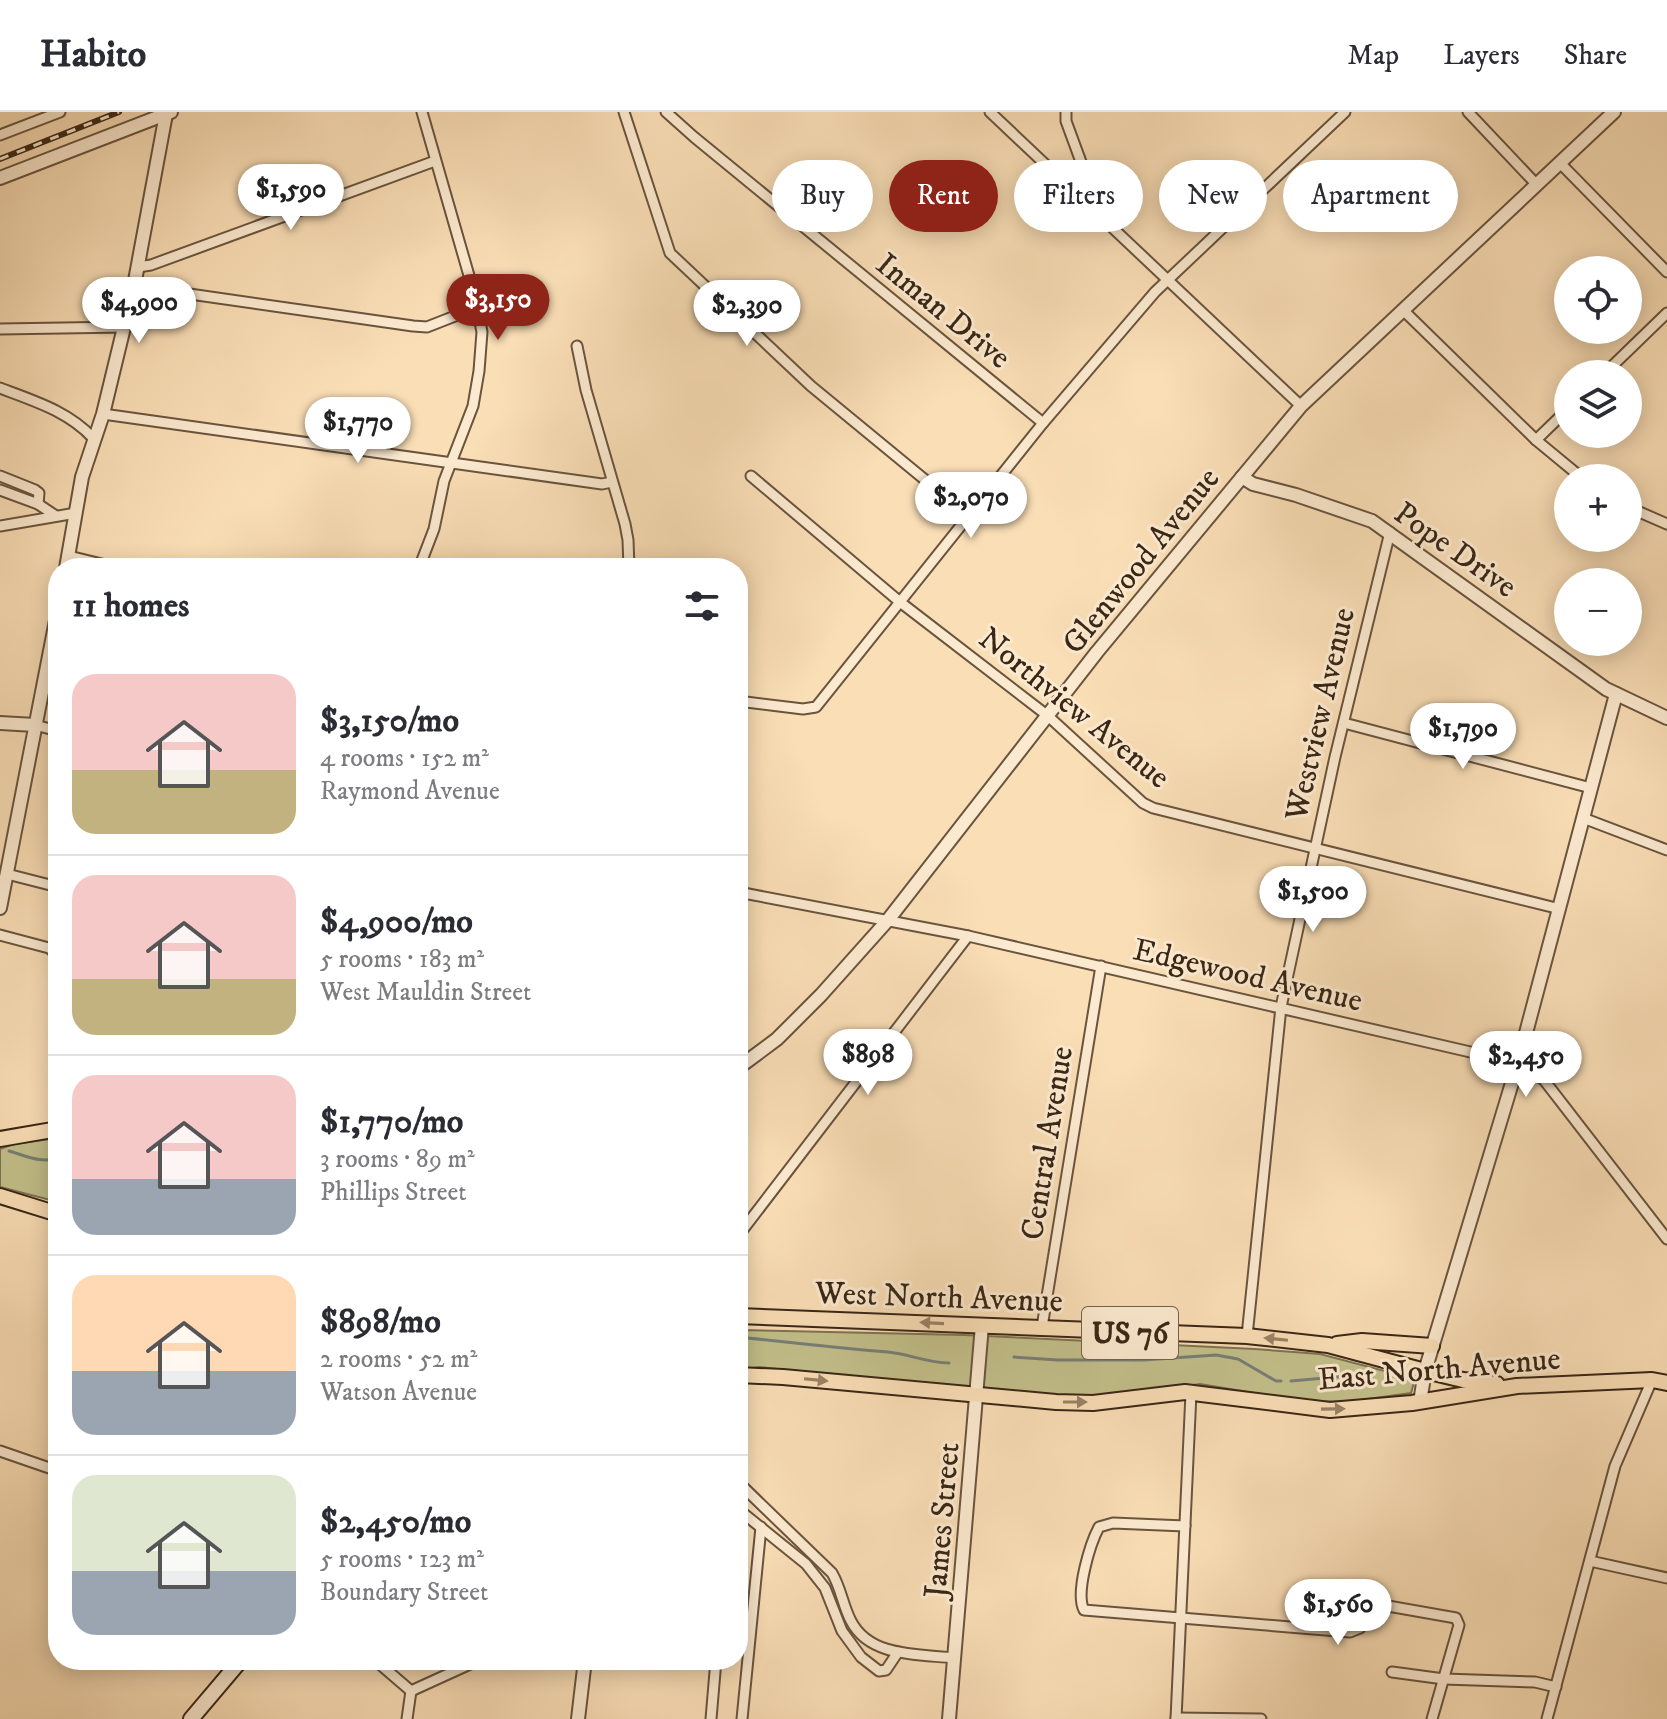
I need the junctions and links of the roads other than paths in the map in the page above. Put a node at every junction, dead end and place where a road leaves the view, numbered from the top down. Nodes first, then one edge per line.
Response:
1 (60, 112) edge
2 (422, 112) edge
3 (624, 112) edge
4 (666, 112) edge
5 (990, 112) edge
6 (1066, 112) edge
7 (1345, 112) edge
8 (1468, 112) edge
9 (1614, 112) edge
10 (169, 113) edge
11 (0, 135) edge
12 (1041, 160) edge
13 (1080, 160) edge
14 (435, 161) junction
15 (1560, 163) junction
16 (0, 178) edge
17 (1537, 185) junction
18 (1116, 232) edge
19 (138, 267) junction
20 (1667, 272) edge
21 (1167, 281) junction
22 (134, 286) junction
23 (478, 307) junction
24 (1403, 310) junction
25 (1667, 313) edge
26 (125, 327) junction
27 (0, 329) edge
28 (577, 346) dead end
29 (1618, 360) edge
30 (0, 388) edge
31 (1301, 406) junction
32 (103, 414) junction
33 (1043, 423) junction
34 (1554, 423) edge
35 (93, 438) junction
36 (1536, 440) junction
37 (451, 463) junction
38 (1565, 464) edge
39 (0, 476) edge
40 (751, 476) dead end
41 (1242, 477) junction
42 (612, 482) junction
43 (0, 490) edge
44 (38, 504) junction
45 (76, 513) junction
46 (1642, 513) edge
47 (56, 516) junction
48 (969, 516) junction
49 (1667, 524) edge
50 (0, 526) edge
51 (1390, 532) junction
52 (69, 558) edge
53 (424, 558) edge
54 (629, 558) edge
55 (900, 602) junction
56 (48, 660) edge
57 (1616, 694) junction
58 (748, 702) edge
59 (1048, 716) junction
60 (1667, 718) edge
61 (0, 723) edge
62 (1344, 723) junction
63 (35, 725) junction
64 (48, 728) edge
65 (1591, 788) junction
66 (1583, 818) junction
67 (1314, 848) junction
68 (1667, 850) edge
69 (7, 874) junction
70 (48, 884) edge
71 (748, 894) edge
72 (0, 908) edge
73 (1560, 909) junction
74 (888, 920) junction
75 (0, 935) edge
76 (968, 936) junction
77 (48, 948) edge
78 (1101, 966) junction
79 (1281, 1007) junction
80 (748, 1061) edge
81 (1518, 1063) junction
82 (48, 1131) edge
83 (0, 1139) edge
84 (0, 1196) edge
85 (48, 1211) edge
86 (748, 1223) edge
87 (1665, 1232) edge
88 (748, 1316) edge
89 (982, 1325) junction
90 (1042, 1327) junction
91 (1247, 1336) junction
92 (1328, 1345) junction
93 (1432, 1346) junction
94 (1425, 1371) junction
95 (748, 1376) edge
96 (1660, 1381) edge
97 (1517, 1386) junction
98 (1191, 1393) junction
99 (977, 1394) junction
100 (1420, 1402) junction
101 (0, 1451) edge
102 (48, 1468) edge
103 (748, 1492) edge
104 (748, 1517) edge
105 (1185, 1526) junction
106 (761, 1527) junction
107 (1590, 1561) junction
108 (1667, 1578) edge
109 (1181, 1618) junction
110 (898, 1652) junction
111 (748, 1658) edge
112 (955, 1658) junction
113 (233, 1670) edge
114 (387, 1670) edge
115 (457, 1670) edge
116 (584, 1670) edge
117 (715, 1670) edge
118 (747, 1670) edge
119 (1392, 1672) dead end
120 (1444, 1679) junction
121 (1556, 1687) junction
122 (411, 1691) junction
123 (1176, 1718) edge
124 (191, 1719) edge
125 (407, 1719) edge
126 (578, 1719) edge
127 (711, 1719) edge
128 (742, 1719) edge
129 (949, 1719) edge
130 (1261, 1719) edge
131 (1432, 1719) edge
132 (1547, 1719) edge

1 - 11 street
2 - 14 street
3 - 48 street
4 - 33 street, Inman Drive
5 - 12 street
6 - 13 street
7 - 21 street
8 - 17 street
9 - 15 street, Glenwood Avenue
10 - 16 street
10 - 19 street
14 - 19 street
14 - 23 street
15 - 17 street, Glenwood Avenue
15 - 20 street
17 - 24 street, Glenwood Avenue
18 - 21 street
19 - 22 street
21 - 31 street
21 - 33 street
22 - 23 street
22 - 26 street
23 - 37 street
24 - 31 street, Glenwood Avenue
24 - 36 street
25 - 29 street
26 - 27 street
26 - 32 street
28 - 42 street
30 - 35 street
31 - 41 street, Glenwood Avenue
32 - 35 street
32 - 37 street
33 - 48 street
34 - 36 street
35 - 45 street
36 - 38 street
37 - 42 street
37 - 53 street
39 - 44 street
40 - 55 street, Northview Avenue
41 - 51 street, Pope Drive
41 - 59 street, Glenwood Avenue
42 - 54 street
43 - 44 street
44 - 47 street
45 - 47 street
45 - 52 street
46 - 49 street
47 - 50 street
48 - 55 street
51 - 57 street, Pope Drive
51 - 62 street, Westview Avenue
55 - 58 street
55 - 59 street, Northview Avenue
56 - 63 street
57 - 60 street, Pope Drive
57 - 65 street
59 - 67 street, Northview Avenue
59 - 74 street, Glenwood Avenue
61 - 63 street
62 - 65 street
62 - 67 street, Westview Avenue
63 - 64 street
63 - 69 street
65 - 66 street
66 - 68 street
66 - 73 street
67 - 73 street, Northview Avenue
67 - 79 street, Westview Avenue
69 - 70 street
69 - 72 street
71 - 74 street, Edgewood Avenue
73 - 81 street
74 - 76 street, Edgewood Avenue
74 - 80 street, Glenwood Avenue
75 - 77 street
76 - 78 street, Edgewood Avenue
76 - 86 street
78 - 79 street, Edgewood Avenue
78 - 90 street, Central Avenue
79 - 81 street, Edgewood Avenue
79 - 91 street, Westview Avenue
81 - 87 street, Edgewood Avenue
81 - 93 street
82 - 83 main road
84 - 85 main road
89 -> 88 main road, West North Avenue / US 76
89 - 90 main road, West North Avenue / US 76
89 - 99 street, James Street
90 - 91 main road, West North Avenue / US 76
92 -> 91 main road, West North Avenue / US 76
92 - 93 main road
92 - 94 main road, West North Avenue / US 76
93 - 94 street
94 - 97 main road, West North Avenue / US 76
94 - 100 street
95 -> 99 main road, East North Avenue / US 76
96 - 97 main road, East North Avenue / US 76
96 - 107 street
97 - 100 main road, East North Avenue / US 76
99 -> 98 main road, East North Avenue / US 76
98 -> 100 main road, East North Avenue / US 76
98 - 105 street
99 - 112 street, James Street
101 - 102 street
103 - 110 street
104 - 106 street
105 - 109 street
105 - 109 street
106 - 110 street
106 - 111 street
107 - 108 street
107 - 121 street
109 - 120 street
109 - 123 street
110 - 112 street
112 - 129 street, James Street
113 - 124 main road
114 - 122 street
115 - 122 street
116 - 126 street
117 - 127 street
118 - 128 street
119 - 120 street
120 - 121 street
120 - 131 street
121 - 132 street
122 - 125 street
123 - 130 street

